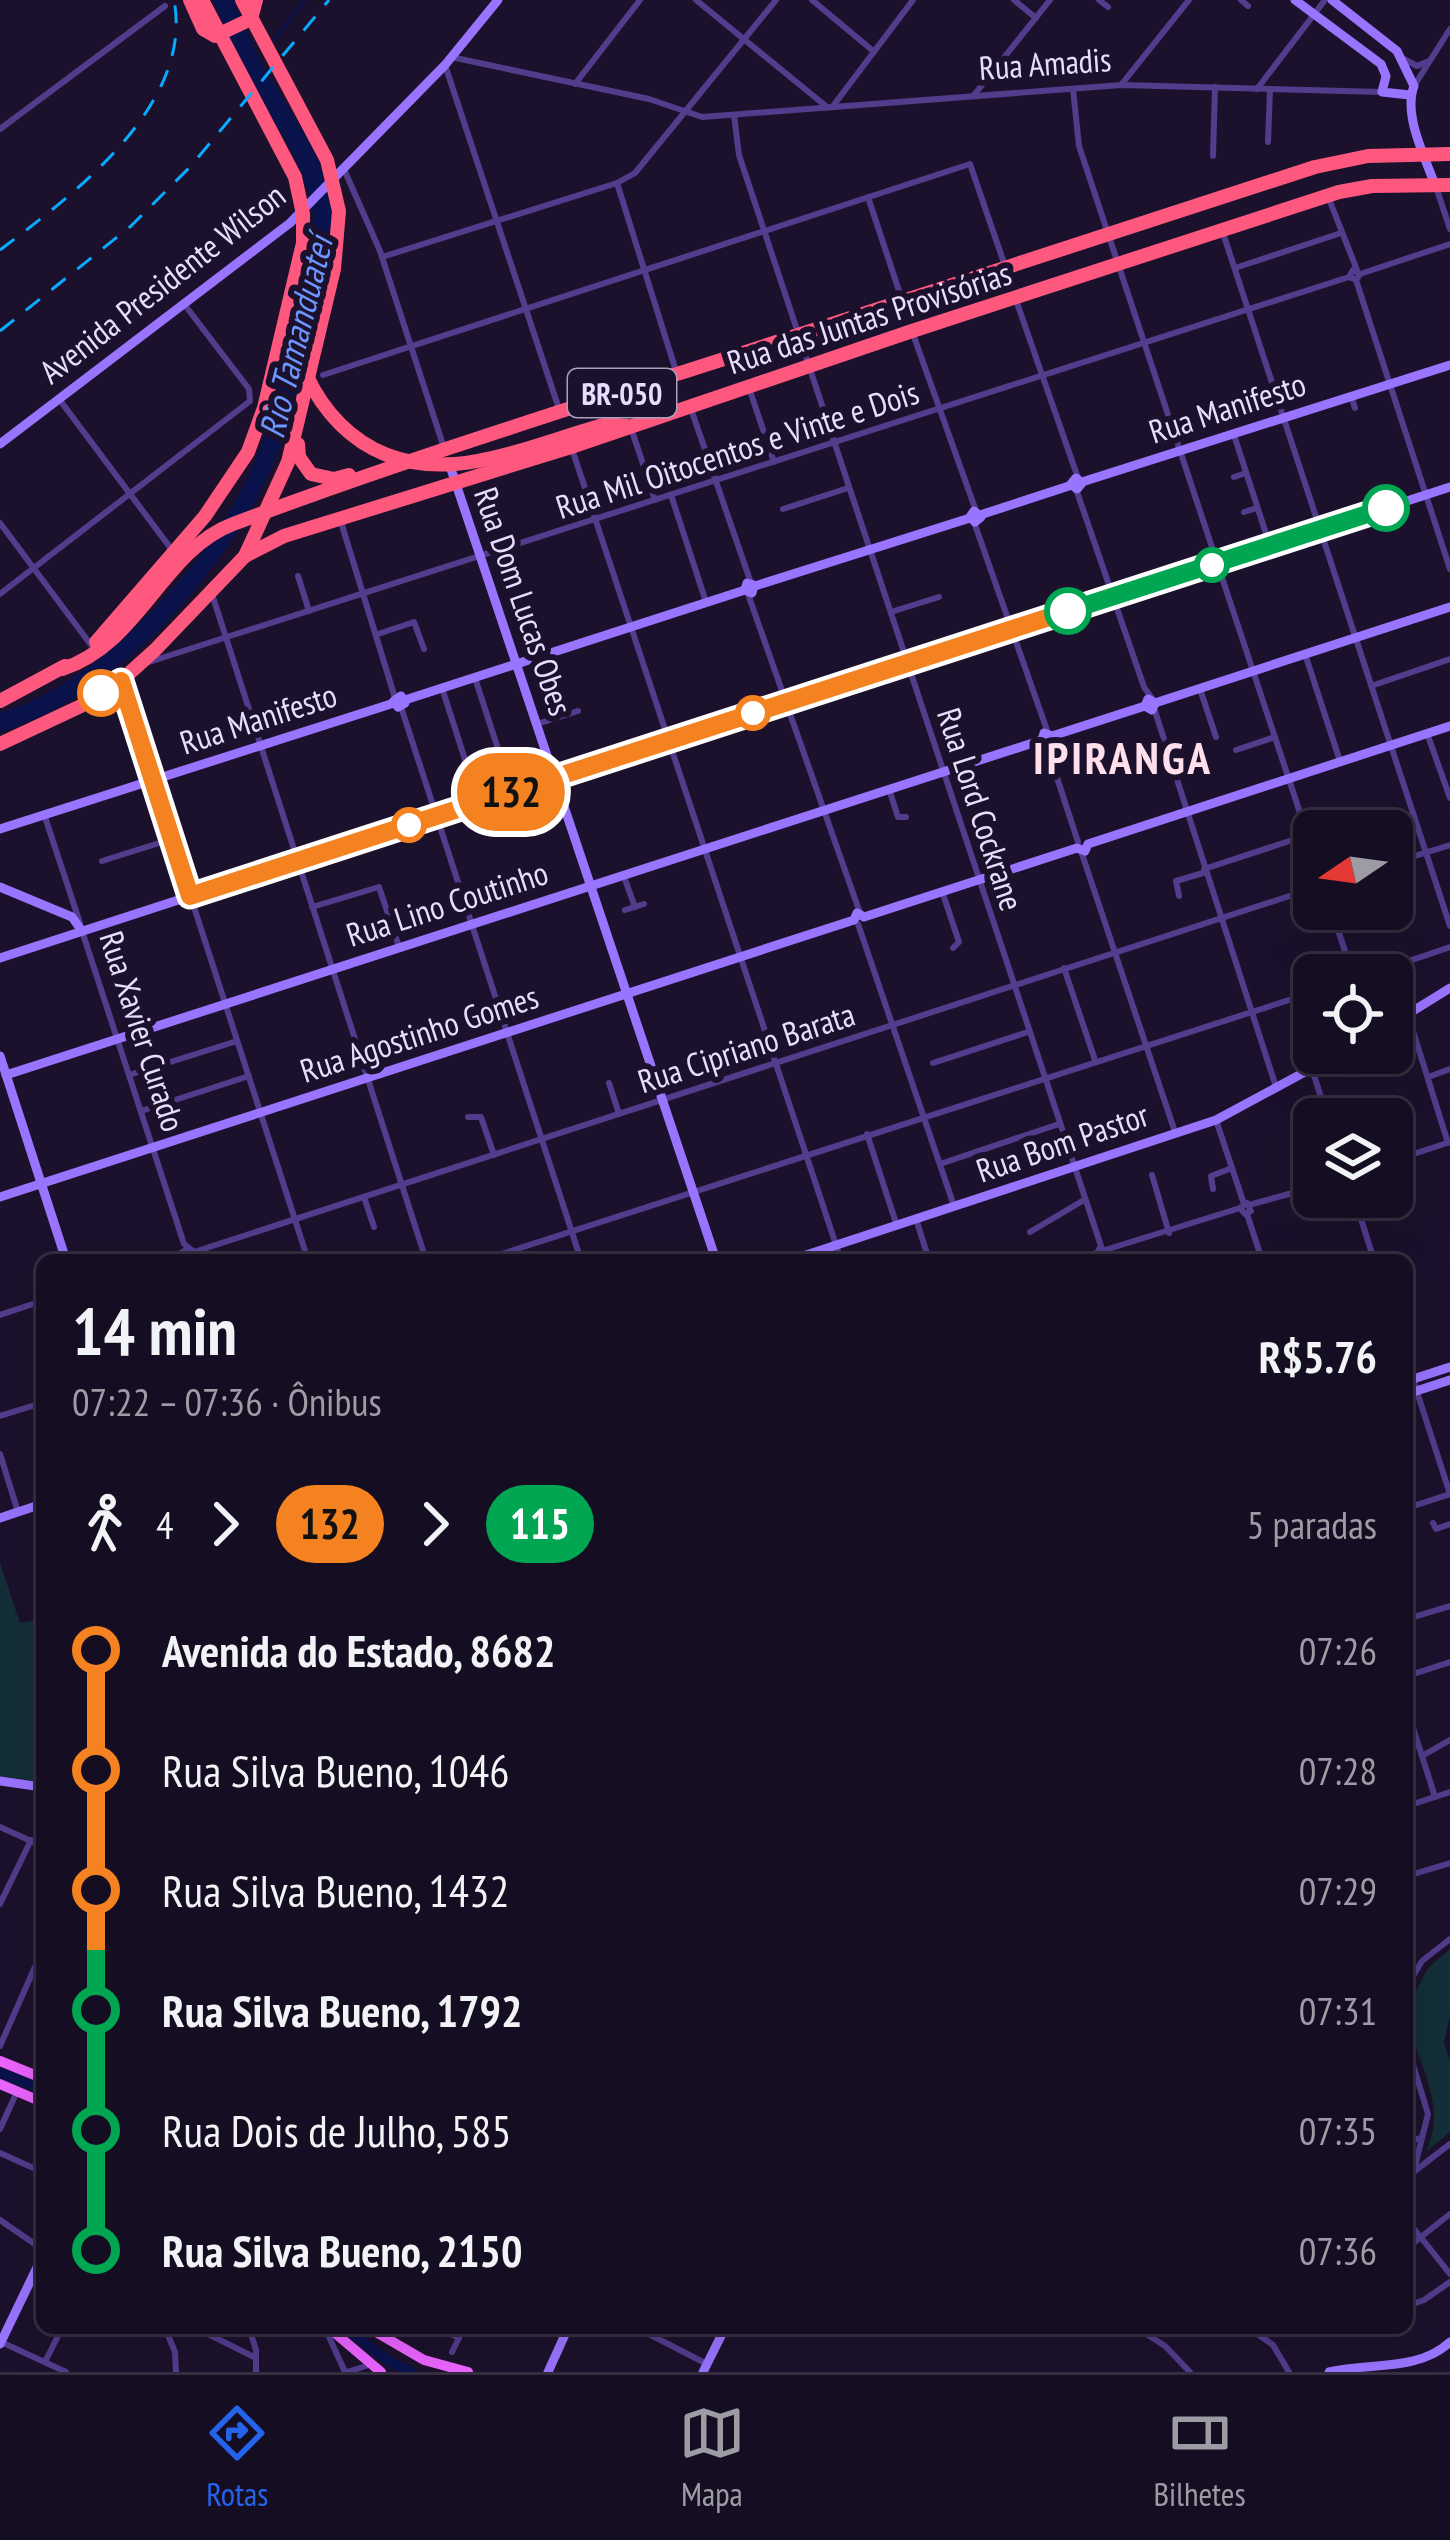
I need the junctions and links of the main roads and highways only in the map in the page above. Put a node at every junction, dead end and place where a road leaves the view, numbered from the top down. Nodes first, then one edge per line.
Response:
1 (190, 0) edge
2 (202, 0) edge
3 (242, 0) edge
4 (256, 0) edge
5 (498, 0) edge
6 (1295, 0) edge
7 (1329, 0) edge
8 (1412, 90) junction
9 (1450, 154) edge
10 (1427, 159) junction
11 (1439, 182) edge
12 (288, 302) junction
13 (1450, 365) edge
14 (298, 424) junction
15 (632, 430) junction
16 (0, 444) edge
17 (444, 454) junction
18 (455, 479) junction
19 (1450, 487) edge
20 (245, 556) junction
21 (1450, 607) edge
22 (517, 664) junction
23 (62, 669) junction
24 (0, 701) edge
25 (1450, 726) edge
26 (0, 744) edge
27 (555, 778) junction
28 (0, 829) edge
29 (590, 884) junction
30 (0, 887) edge
31 (61, 913) junction
32 (81, 927) junction
33 (67, 937) junction
34 (0, 958) edge
35 (1450, 988) edge
36 (627, 993) junction
37 (1413, 1012) edge
38 (0, 1056) edge
39 (1303, 1074) edge
40 (7, 1075) junction
41 (41, 1183) junction
42 (0, 1197) edge
43 (64, 1254) edge
44 (714, 1254) edge
45 (809, 1254) edge
46 (1450, 1367) edge
47 (1413, 1379) edge
48 (1450, 1380) edge
49 (1413, 1393) edge
50 (36, 1506) edge
51 (0, 1518) edge
52 (0, 1781) edge
53 (36, 1786) edge
54 (0, 2060) edge
55 (36, 2075) edge
56 (0, 2084) edge
57 (36, 2100) edge
58 (36, 2266) edge
59 (334, 2334) edge
60 (380, 2334) edge
61 (565, 2334) edge
62 (722, 2334) edge
63 (1450, 2342) edge
64 (0, 2343) edge
65 (705, 2368) edge
66 (375, 2369) edge
67 (467, 2372) edge
68 (548, 2372) edge
69 (1329, 2372) edge

1 - 4 highway
2 - 12 highway
3 - 14 highway
5 - 16 main road, Avenida Presidente Wilson
6 - 8 main road, Rua Amadis
7 - 8 main road
8 - 10 main road
9 - 10 highway, Rua das Juntas Provisórias / BR-050
10 - 11 main road
10 - 17 highway, Rua das Juntas Provisórias / BR-050
11 - 15 highway, Rua das Juntas Provisórias / BR-050
12 - 15 highway
12 - 23 highway
13 - 22 main road, Rua Manifesto
14 - 17 highway
14 - 20 highway
15 - 18 highway, Rua das Juntas Provisórias / BR-050
17 - 18 main road, Rua Dom Lucas Obes
17 - 23 highway, BR-050
18 - 20 highway, Rua das Juntas Provisórias / BR-050
18 - 22 main road, Rua Dom Lucas Obes
19 - 27 main road
20 - 26 highway, BR-050
21 - 29 main road, Rua Lino Coutinho
22 - 27 main road, Rua Dom Lucas Obes
22 - 28 main road, Rua Manifesto
23 - 24 highway, BR-050
25 - 36 main road, Rua Agostinho Gomes
27 - 29 main road, Rua Dom Lucas Obes
27 - 32 main road
29 - 36 main road, Rua Dom Lucas Obes
29 - 40 main road, Rua Lino Coutinho
30 - 31 main road
31 - 32 main road
31 - 33 main road
32 - 33 main road
33 - 34 main road
35 - 37 main road
36 - 41 main road, Rua Agostinho Gomes
36 - 44 main road, Rua Dom Lucas Obes
38 - 40 main road
39 - 45 main road, Rua Bom Pastor
40 - 41 main road
41 - 42 main road, Rua Agostinho Gomes
41 - 43 main road
46 - 47 main road
48 - 49 main road
50 - 51 main road
52 - 53 main road
54 - 55 main road
56 - 57 main road
58 - 64 main road
59 - 66 main road
60 - 67 main road
61 - 68 main road
62 - 65 main road
63 - 69 main road

